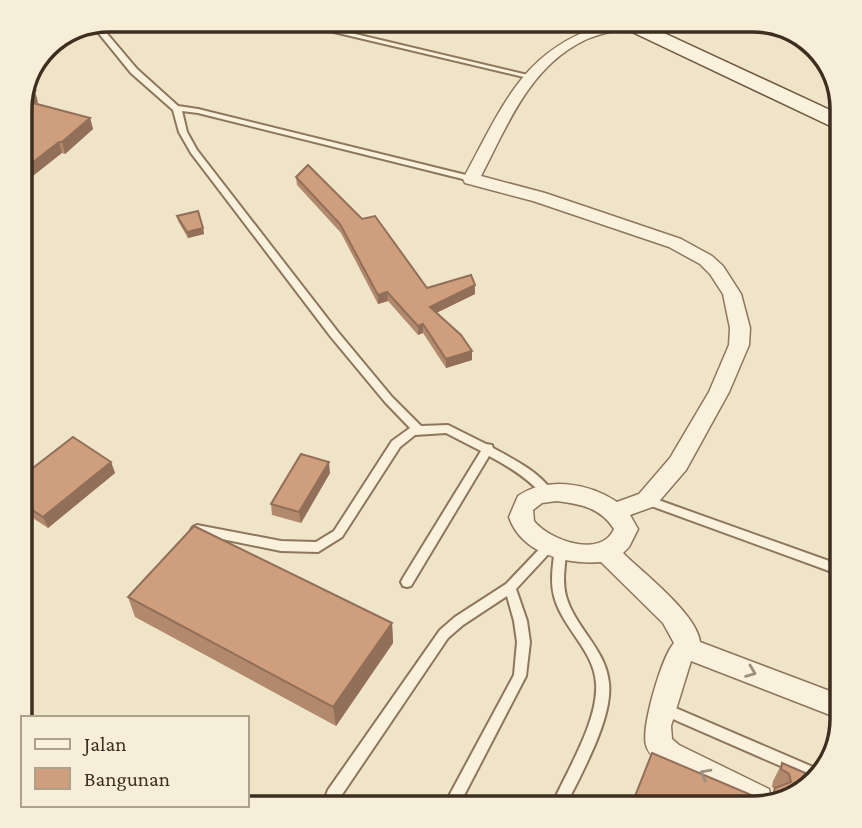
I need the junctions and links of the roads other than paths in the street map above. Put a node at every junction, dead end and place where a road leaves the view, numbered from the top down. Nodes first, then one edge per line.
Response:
1 (102, 32) edge
2 (338, 32) edge
3 (584, 32) edge
4 (594, 32) edge
5 (641, 32) edge
6 (669, 32) edge
7 (578, 38) junction
8 (686, 50) junction
9 (528, 76) junction
10 (176, 108) junction
11 (830, 119) edge
12 (471, 179) junction
13 (418, 430) junction
14 (488, 448) junction
15 (547, 492) junction
16 (647, 500) junction
17 (615, 511) junction
18 (197, 530) edge
19 (556, 546) junction
20 (606, 552) junction
21 (830, 566) edge
22 (407, 582) dead end
23 (510, 588) junction
24 (687, 648) junction
25 (830, 703) edge
26 (664, 709) junction
27 (810, 772) edge
28 (333, 796) edge
29 (456, 796) edge
30 (563, 796) edge
31 (753, 796) edge

1 - 10 lane
2 - 9 lane
3 - 7 street
4 - 7 street
5 - 8 main road
6 - 8 main road
7 - 9 street
8 - 11 main road
9 - 12 street
10 - 12 lane
10 - 13 lane
12 - 16 street
13 - 14 lane
13 - 18 lane
14 - 15 lane
14 - 22 lane
15 - 17 street
15 - 19 street
16 - 17 street
16 - 21 lane
17 - 20 street
19 - 20 street
19 - 23 lane
19 - 30 lane
20 - 24 street
23 - 28 lane
23 - 29 lane
24 -> 25 street
24 - 26 street
26 - 27 lane
31 -> 26 street

